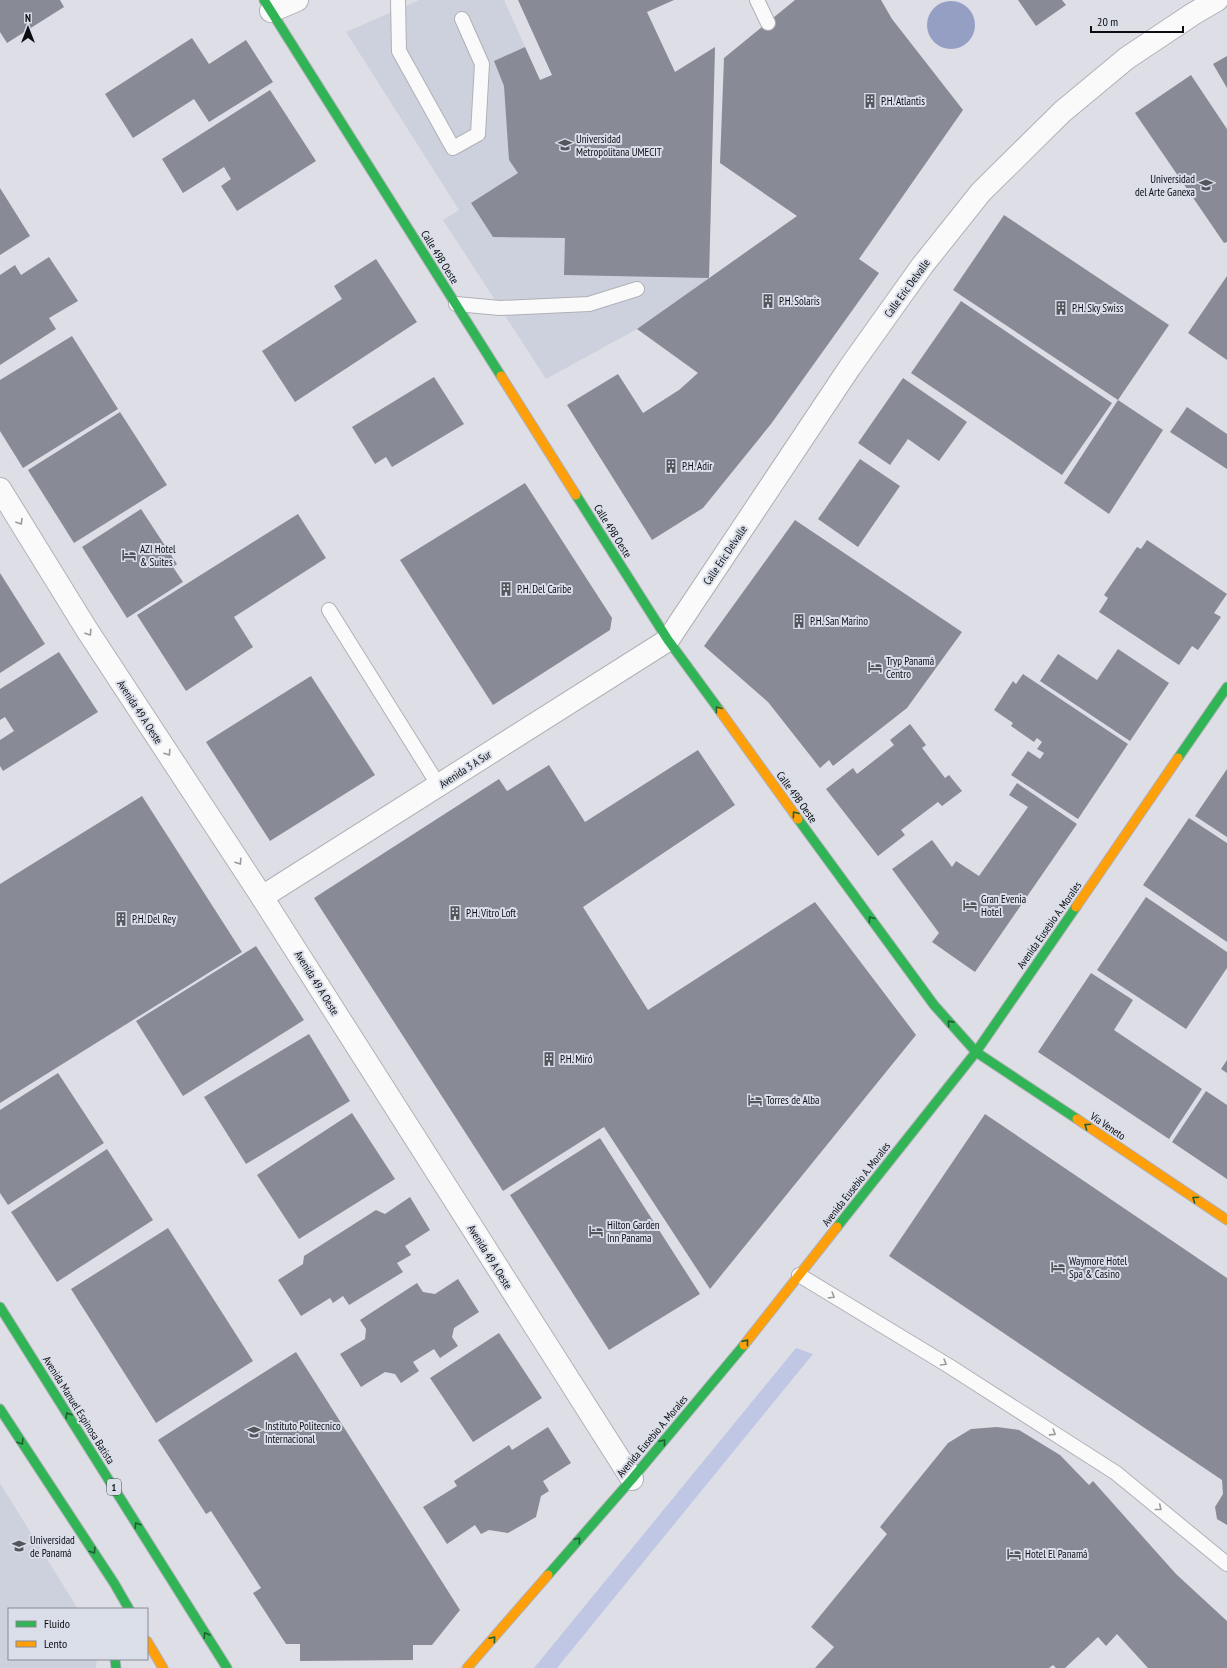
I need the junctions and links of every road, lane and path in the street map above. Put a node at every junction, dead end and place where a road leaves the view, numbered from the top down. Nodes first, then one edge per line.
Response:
1 (297, 0) edge
2 (398, 0) edge
3 (757, 0) edge
4 (1217, 0) edge
5 (268, 6) edge
6 (462, 19) dead end
7 (768, 23) dead end
8 (637, 290) dead end
9 (456, 304) junction
10 (0, 489) edge
11 (329, 610) dead end
12 (668, 640) junction
13 (1227, 688) edge
14 (438, 786) junction
15 (262, 897) junction
16 (976, 1052) junction
17 (1227, 1220) edge
18 (799, 1275) junction
19 (0, 1307) edge
20 (0, 1409) edge
21 (632, 1479) junction
22 (1227, 1564) edge
23 (114, 1583) junction
24 (114, 1603) dead end
25 (128, 1608) edge
26 (148, 1643) edge
27 (163, 1668) edge
28 (227, 1668) edge
29 (467, 1668) edge

1 - 5 street
2 - 6 lane
3 - 7 lane
4 - 12 street, Calle Eric Delvalle
5 - 9 street, Calle 49B Oeste
8 - 9 lane
9 - 12 street, Calle 49B Oeste
10 -> 15 street, Avenida 49 A Oeste
11 - 14 lane
12 - 14 street, Avenida 3 A Sur
16 -> 12 street, Calle 49B Oeste
13 - 16 street, Avenida Eusebio A. Morales
14 - 15 street, Avenida 3 A Sur
15 - 21 street, Avenida 49 A Oeste
17 -> 16 street, Vía Veneto
16 - 18 street, Avenida Eusebio A. Morales
21 -> 18 street, Avenida Eusebio A. Morales
18 -> 22 lane
28 -> 19 street, Avenida Manuel Espinosa Batista / 1
20 -> 23 street
29 -> 21 street, Avenida Eusebio A. Morales
23 - 24 street
23 - 25 street
26 - 27 street

